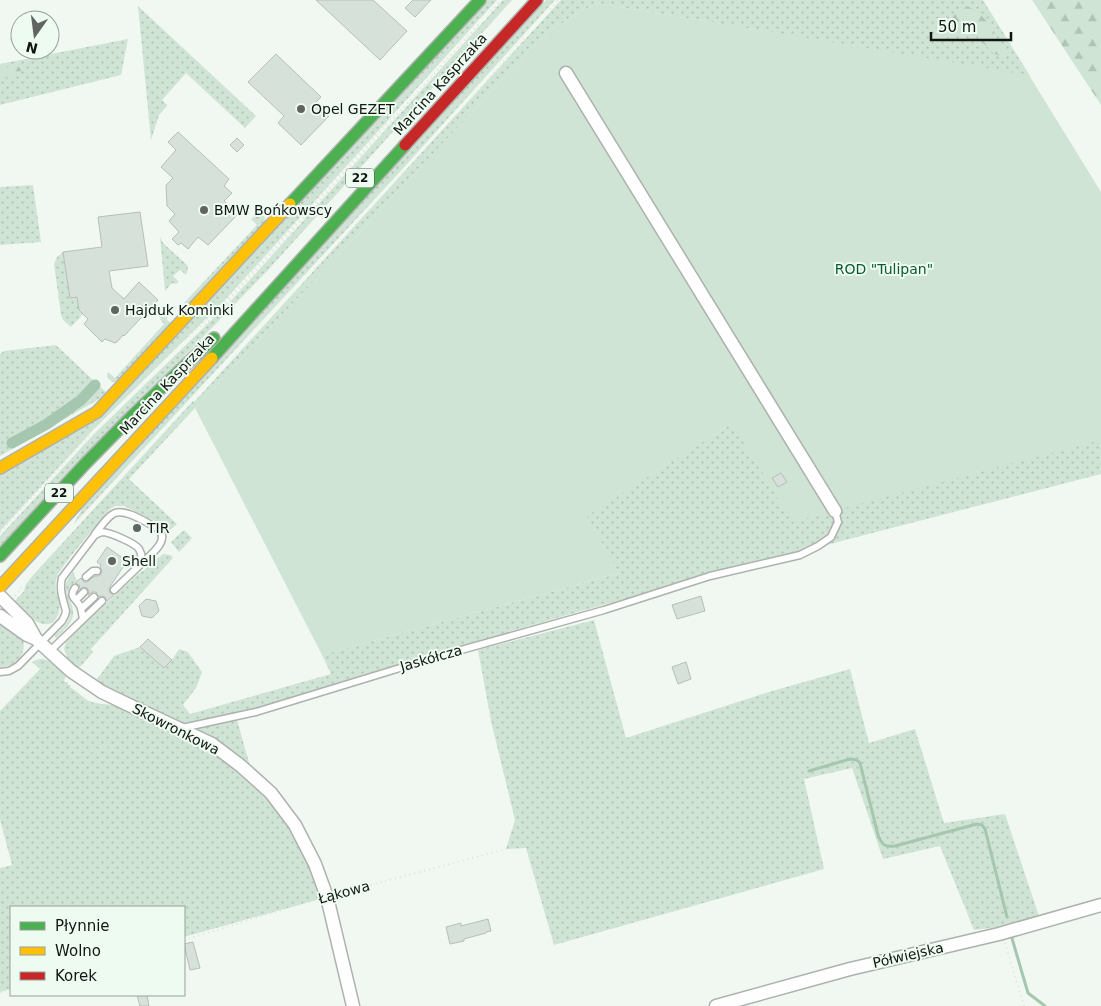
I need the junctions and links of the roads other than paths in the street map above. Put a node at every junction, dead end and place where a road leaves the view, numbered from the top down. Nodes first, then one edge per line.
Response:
1 (480, 0) edge
2 (537, 0) edge
3 (566, 73) road end
4 (442, 88) dead end
5 (244, 306) dead end
6 (225, 326) dead end
7 (0, 468) edge
8 (834, 508) joint
9 (94, 536) junction
10 (0, 556) edge
11 (140, 565) junction
12 (97, 571) dead end
13 (86, 577) dead end
14 (114, 580) dead end
15 (123, 582) junction
16 (0, 587) edge
17 (75, 588) dead end
18 (114, 590) dead end
19 (84, 592) dead end
20 (0, 596) edge
21 (94, 597) dead end
22 (76, 600) junction
23 (102, 601) dead end
24 (81, 610) junction
25 (0, 616) edge
26 (83, 619) junction
27 (42, 644) junction
28 (0, 672) edge
29 (180, 728) junction
30 (1101, 905) edge
31 (353, 1006) edge
32 (716, 1006) edge

1 - 7 main road, Marcina Kasprzaka
2 - 16 main road, Marcina Kasprzaka / 22
3 - 8 street
4 - 5 main road, Marcina Kasprzaka / 22
6 - 10 main road, Marcina Kasprzaka / 22
8 - 29 lane, Jaskółcza
9 - 11 lane
9 - 11 lane
9 - 27 lane
11 - 15 lane
12 - 13 lane
14 - 15 lane
15 - 18 lane
17 - 22 lane
19 - 22 lane
20 - 27 street, Skowronkowa
21 - 24 lane
22 - 24 lane
23 - 26 lane
24 - 26 lane
25 - 27 street, Skowronkowa
26 - 27 lane
27 - 28 lane
27 - 29 street, Skowronkowa
29 - 31 street, Skowronkowa
30 - 32 street, Półwiejska

